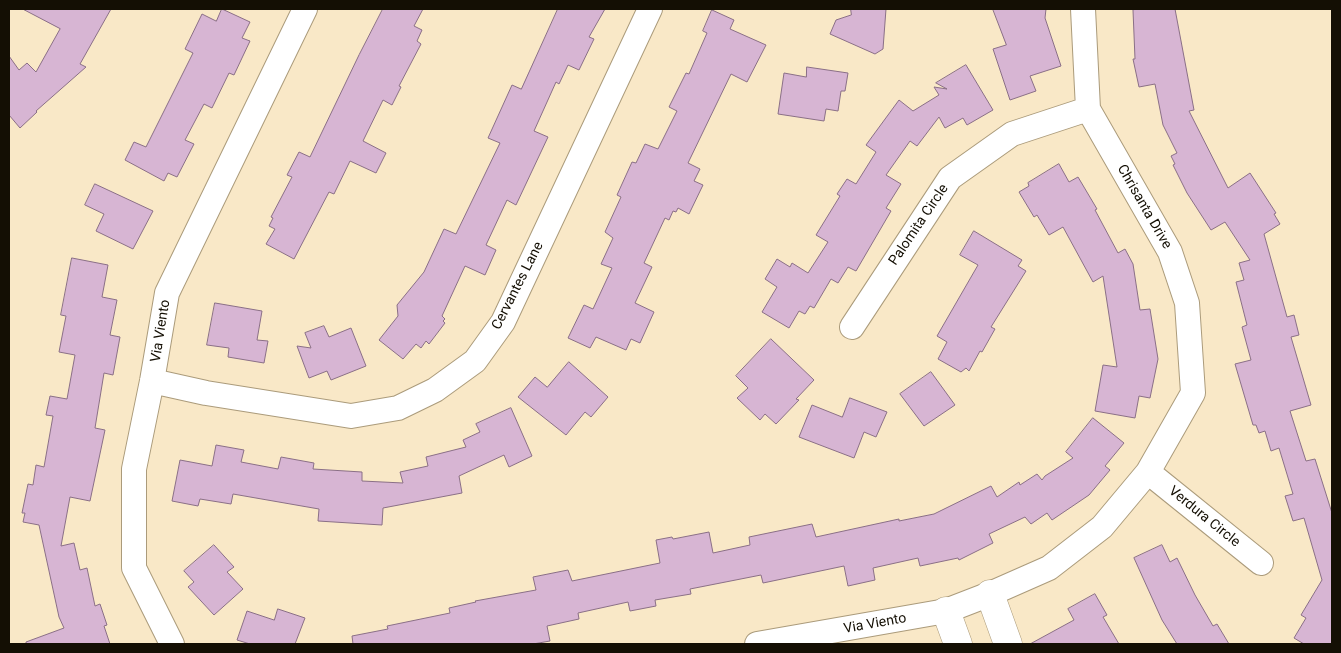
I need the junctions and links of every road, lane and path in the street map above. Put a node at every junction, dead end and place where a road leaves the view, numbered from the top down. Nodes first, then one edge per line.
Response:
1 (305, 9) edge
2 (650, 9) edge
3 (1083, 9) edge
4 (1088, 109) junction
5 (852, 327) dead end
6 (152, 381) junction
7 (1148, 472) junction
8 (1261, 563) dead end
9 (990, 594) junction
10 (946, 611) junction
11 (172, 644) edge
12 (757, 644) edge
13 (958, 644) edge
14 (1008, 644) edge

1 - 6 street, Via Viento
2 - 6 street, Cervantes Lane
3 - 4 street, Chrisanta Drive
4 - 5 street, Palomita Circle
4 - 7 street, Chrisanta Drive
6 - 11 street, Via Viento
7 - 8 street, Verdura Circle
7 - 9 street, Chrisanta Drive
9 - 10 street, Via Viento
9 - 14 street
10 - 12 street, Via Viento
10 - 13 street

